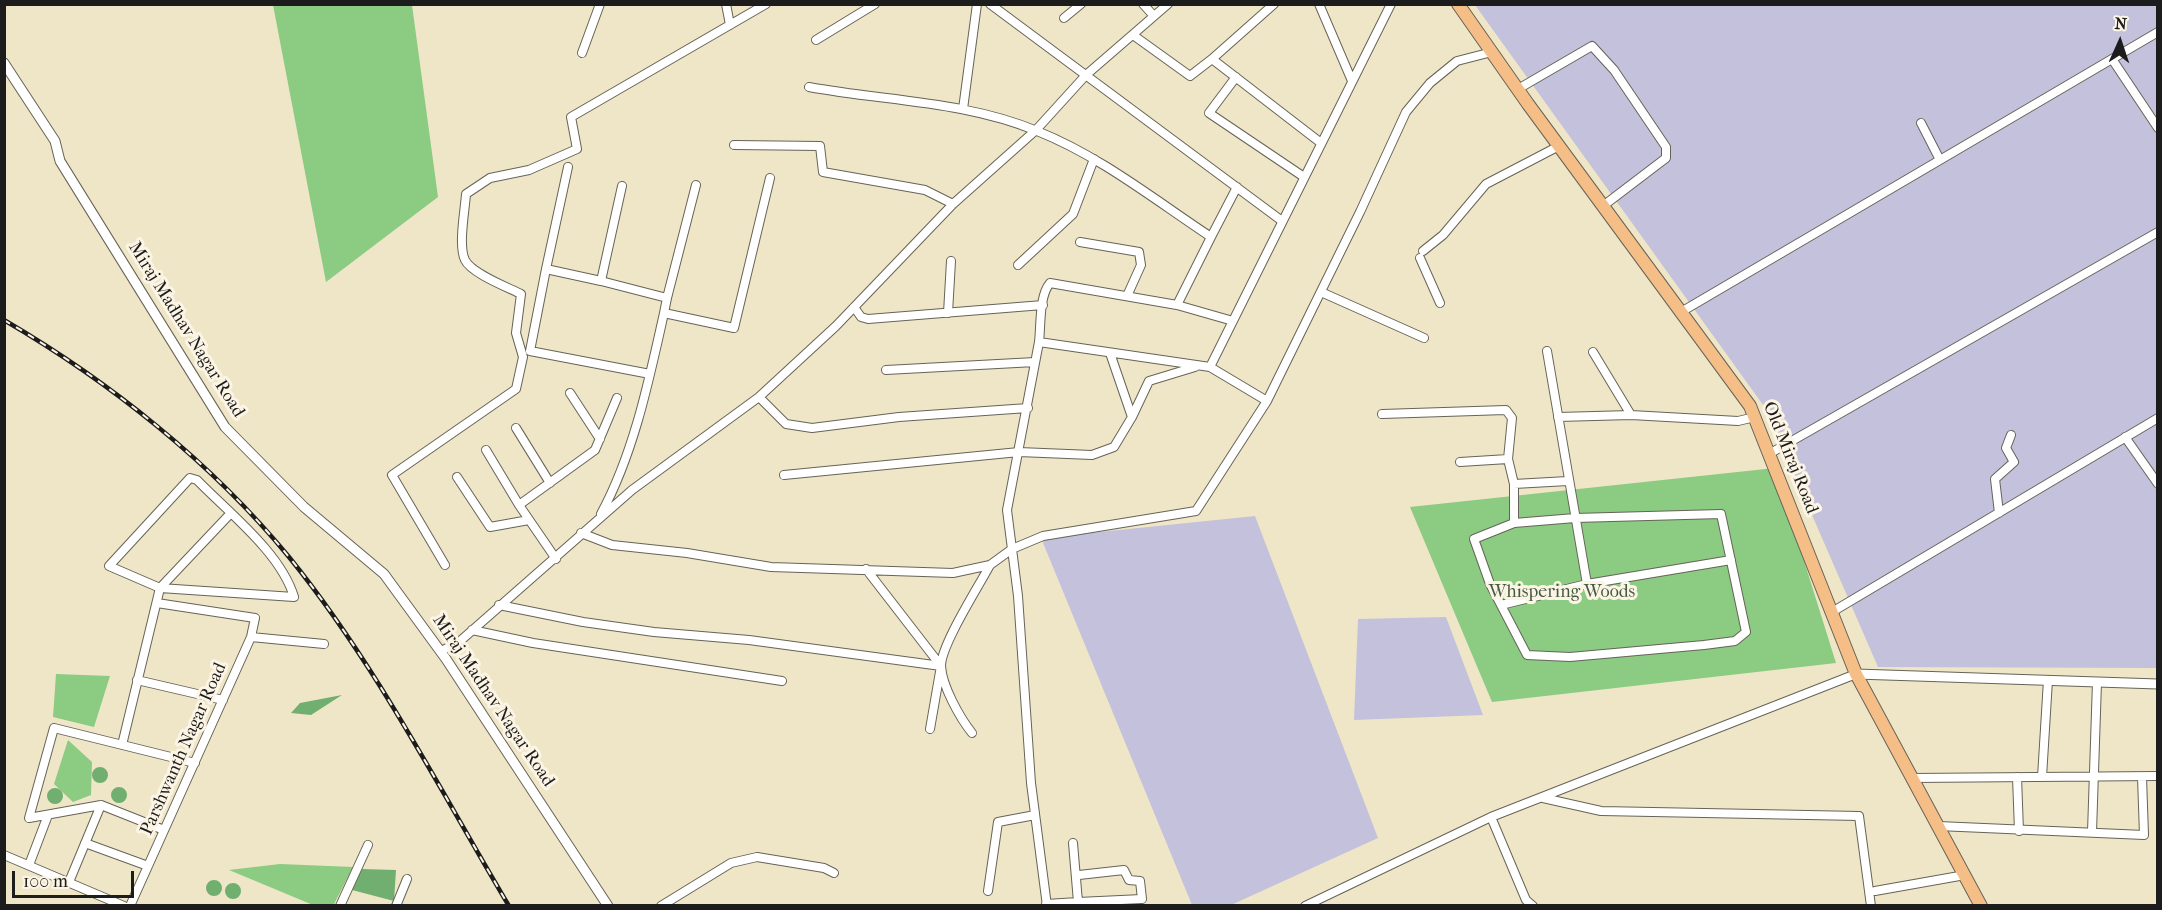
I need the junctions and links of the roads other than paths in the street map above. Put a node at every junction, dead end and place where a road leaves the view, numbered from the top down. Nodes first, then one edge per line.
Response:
1 (600, 4) edge
2 (726, 4) edge
3 (766, 4) edge
4 (874, 4) edge
5 (977, 4) edge
6 (990, 4) edge
7 (1143, 4) edge
8 (1168, 4) edge
9 (1274, 4) edge
10 (1319, 4) edge
11 (1391, 4) edge
12 (1458, 4) edge
13 (1075, 6) edge
14 (1153, 15) junction
15 (1064, 18) dead end
16 (730, 25) junction
17 (2157, 32) edge
18 (1133, 35) junction
19 (816, 40) dead end
20 (582, 52) dead end
21 (1492, 52) junction
22 (1212, 59) junction
23 (2112, 59) junction
24 (4, 63) edge
25 (1086, 75) junction
26 (1236, 77) junction
27 (1352, 81) junction
28 (809, 87) dead end
29 (1518, 89) junction
30 (963, 108) junction
31 (1921, 123) dead end
32 (2157, 128) edge
33 (1036, 130) junction
34 (1321, 143) junction
35 (735, 145) dead end
36 (1559, 146) junction
37 (1094, 159) junction
38 (1940, 160) junction
39 (568, 167) dead end
40 (1304, 177) junction
41 (770, 178) dead end
42 (696, 185) dead end
43 (622, 186) dead end
44 (1237, 187) junction
45 (953, 204) junction
46 (1603, 206) junction
47 (1282, 221) junction
48 (2157, 232) edge
49 (1211, 237) junction
50 (1080, 242) dead end
51 (951, 261) dead end
52 (1018, 265) dead end
53 (546, 269) junction
54 (601, 281) junction
55 (1321, 292) junction
56 (1127, 296) junction
57 (667, 298) junction
58 (1440, 303) dead end
59 (1043, 305) junction
60 (1177, 305) junction
61 (854, 307) junction
62 (1681, 312) junction
63 (664, 313) junction
64 (948, 313) junction
65 (1233, 321) junction
66 (1424, 338) dead end
67 (1039, 342) junction
68 (1547, 351) dead end
69 (1593, 352) dead end
70 (1110, 353) junction
71 (1035, 362) junction
72 (1200, 366) junction
73 (1210, 367) junction
74 (886, 370) dead end
75 (650, 374) junction
76 (570, 393) dead end
77 (759, 397) junction
78 (617, 398) dead end
79 (1267, 401) junction
80 (1029, 408) junction
81 (1382, 414) dead end
82 (1630, 415) junction
83 (1132, 417) junction
84 (1558, 417) junction
85 (1755, 417) junction
86 (2157, 418) edge
87 (516, 428) dead end
88 (2011, 435) dead end
89 (2125, 437) junction
90 (600, 439) junction
91 (486, 450) dead end
92 (1019, 452) junction
93 (1769, 454) junction
94 (1508, 459) junction
95 (1460, 462) dead end
96 (784, 476) dead end
97 (457, 477) dead end
98 (1568, 480) junction
99 (550, 483) junction
100 (1514, 484) junction
101 (2157, 484) edge
102 (519, 505) junction
103 (1999, 513) junction
104 (230, 514) junction
105 (599, 518) junction
106 (1575, 518) junction
107 (529, 520) junction
108 (1514, 523) junction
109 (581, 533) junction
110 (1012, 549) junction
111 (556, 559) junction
112 (1731, 560) junction
113 (445, 565) dead end
114 (990, 565) junction
115 (866, 569) junction
116 (1587, 584) junction
117 (160, 588) junction
118 (157, 603) junction
119 (500, 605) junction
120 (1501, 605) junction
121 (1832, 612) junction
122 (472, 630) junction
123 (251, 637) junction
124 (324, 644) dead end
125 (441, 651) junction
126 (941, 666) junction
127 (1856, 674) junction
128 (137, 680) junction
129 (2048, 680) junction
130 (782, 681) dead end
131 (2097, 682) junction
132 (2157, 684) edge
133 (223, 700) junction
134 (930, 729) dead end
135 (972, 733) dead end
136 (122, 745) junction
137 (195, 763) junction
138 (2018, 777) junction
139 (2042, 777) junction
140 (2096, 777) junction
141 (2142, 777) junction
142 (2157, 777) edge
143 (1912, 778) junction
144 (1541, 798) junction
145 (101, 805) junction
146 (48, 814) junction
147 (1035, 815) junction
148 (1491, 818) junction
149 (1938, 826) junction
150 (164, 830) junction
151 (2019, 831) junction
152 (2092, 832) junction
153 (85, 843) junction
154 (1073, 843) dead end
155 (368, 844) dead end
156 (4, 855) edge
157 (29, 865) junction
158 (148, 866) junction
159 (834, 873) dead end
160 (1078, 875) dead end
161 (1965, 875) junction
162 (407, 879) dead end
163 (69, 882) junction
164 (988, 891) dead end
165 (1875, 891) dead end
166 (1078, 902) junction
167 (1047, 905) edge
168 (124, 906) edge
169 (130, 906) edge
170 (340, 906) edge
171 (396, 906) edge
172 (608, 906) edge
173 (662, 906) edge
174 (1305, 906) edge
175 (1533, 906) edge
176 (1871, 906) edge
177 (1981, 906) edge

1 - 20 street
2 - 16 street
3 - 16 street
4 - 19 street
5 - 30 street
6 - 25 street
7 - 14 street
8 - 14 street
9 - 22 street
10 - 27 street
11 - 27 street
12 - 21 main road, Old Miraj Road
13 - 15 street
14 - 18 street
16 - 113 street
17 - 23 street
18 - 22 street
18 - 25 street
21 - 29 main road, Old Miraj Road
21 - 55 street
22 - 26 street
23 - 32 street
23 - 38 street
24 - 125 street, Miraj Madhav Nagar Road
25 - 33 street
25 - 44 street
26 - 34 street
26 - 40 street
27 - 34 street
28 - 30 street
29 - 36 main road, Old Miraj Road
29 - 46 street
30 - 33 street
31 - 38 street
33 - 37 street
33 - 45 street
34 - 40 street
35 - 45 street
36 - 46 main road, Old Miraj Road
36 - 58 street
37 - 49 street
37 - 52 street
38 - 62 street
39 - 53 street
40 - 47 street
41 - 63 street
42 - 57 street
43 - 54 street
44 - 47 street
44 - 49 street
45 - 61 street
46 - 62 main road, Old Miraj Road
47 - 65 street
48 - 93 street
49 - 60 street
50 - 56 street
51 - 64 street
53 - 54 street
53 - 75 street
54 - 57 street
55 - 66 street
55 - 79 street
56 - 59 street
56 - 60 street
57 - 63 street
59 - 64 street
59 - 67 street
60 - 65 street
61 - 64 street
61 - 77 street
62 - 85 main road, Old Miraj Road
63 - 75 street
65 - 73 street
67 - 70 street
67 - 71 street
68 - 84 street
69 - 82 street
70 - 72 street
70 - 83 street
71 - 74 street
71 - 80 street
72 - 73 street
72 - 83 street
73 - 79 street
75 - 105 street
76 - 90 street
77 - 80 street
77 - 105 street
78 - 90 street
79 - 110 street
80 - 92 street
81 - 94 street
82 - 84 street
82 - 85 street
83 - 92 street
84 - 98 street
85 - 93 main road, Old Miraj Road
86 - 89 street
87 - 99 street
88 - 103 street
89 - 101 street
89 - 103 street
90 - 99 street
91 - 102 street
92 - 96 street
92 - 110 street
93 - 121 main road, Old Miraj Road
94 - 95 street
94 - 100 street
97 - 107 street
98 - 100 street
98 - 106 street
99 - 102 street
100 - 108 street
102 - 107 street
103 - 121 street
104 - 117 street
104 - 117 street
104 - 117 street
105 - 109 street
106 - 108 street
106 - 112 street
106 - 116 street
107 - 111 street
108 - 120 street
109 - 111 street
109 - 115 street
110 - 114 street
110 - 147 street
111 - 119 street
112 - 116 street
112 - 120 street
114 - 115 street
114 - 126 street
115 - 126 street
116 - 120 street
117 - 118 street
118 - 123 street
118 - 128 street
119 - 122 street
119 - 126 street
121 - 127 main road, Old Miraj Road
122 - 125 street
122 - 130 street
123 - 124 street
123 - 133 street, Parshwanth Nagar Road
125 - 172 street, Miraj Madhav Nagar Road
126 - 134 street
126 - 135 street
127 - 129 street
127 - 143 main road, Old Miraj Road
127 - 144 street
128 - 133 street
128 - 136 street
129 - 131 street
129 - 139 street
131 - 132 street
131 - 140 street
133 - 137 street, Parshwanth Nagar Road
136 - 137 street
136 - 146 street
137 - 150 street, Parshwanth Nagar Road
138 - 139 street
138 - 143 street
138 - 151 street
139 - 140 street
140 - 141 street
140 - 152 street
141 - 142 street
141 - 152 street
143 - 149 main road, Old Miraj Road
144 - 148 street
144 - 176 street
145 - 146 street
145 - 150 street
145 - 153 street
146 - 157 street
147 - 164 street
147 - 167 street
148 - 174 street
148 - 175 street
149 - 151 street
149 - 161 main road, Old Miraj Road
150 - 158 street, Parshwanth Nagar Road
151 - 152 street
153 - 158 street
153 - 163 street
154 - 166 street
155 - 170 street
156 - 157 street
157 - 163 street
158 - 169 street, Parshwanth Nagar Road
159 - 173 street
160 - 166 street
161 - 165 street
161 - 177 main road, Old Miraj Road
162 - 171 street
163 - 168 street
166 - 167 street

